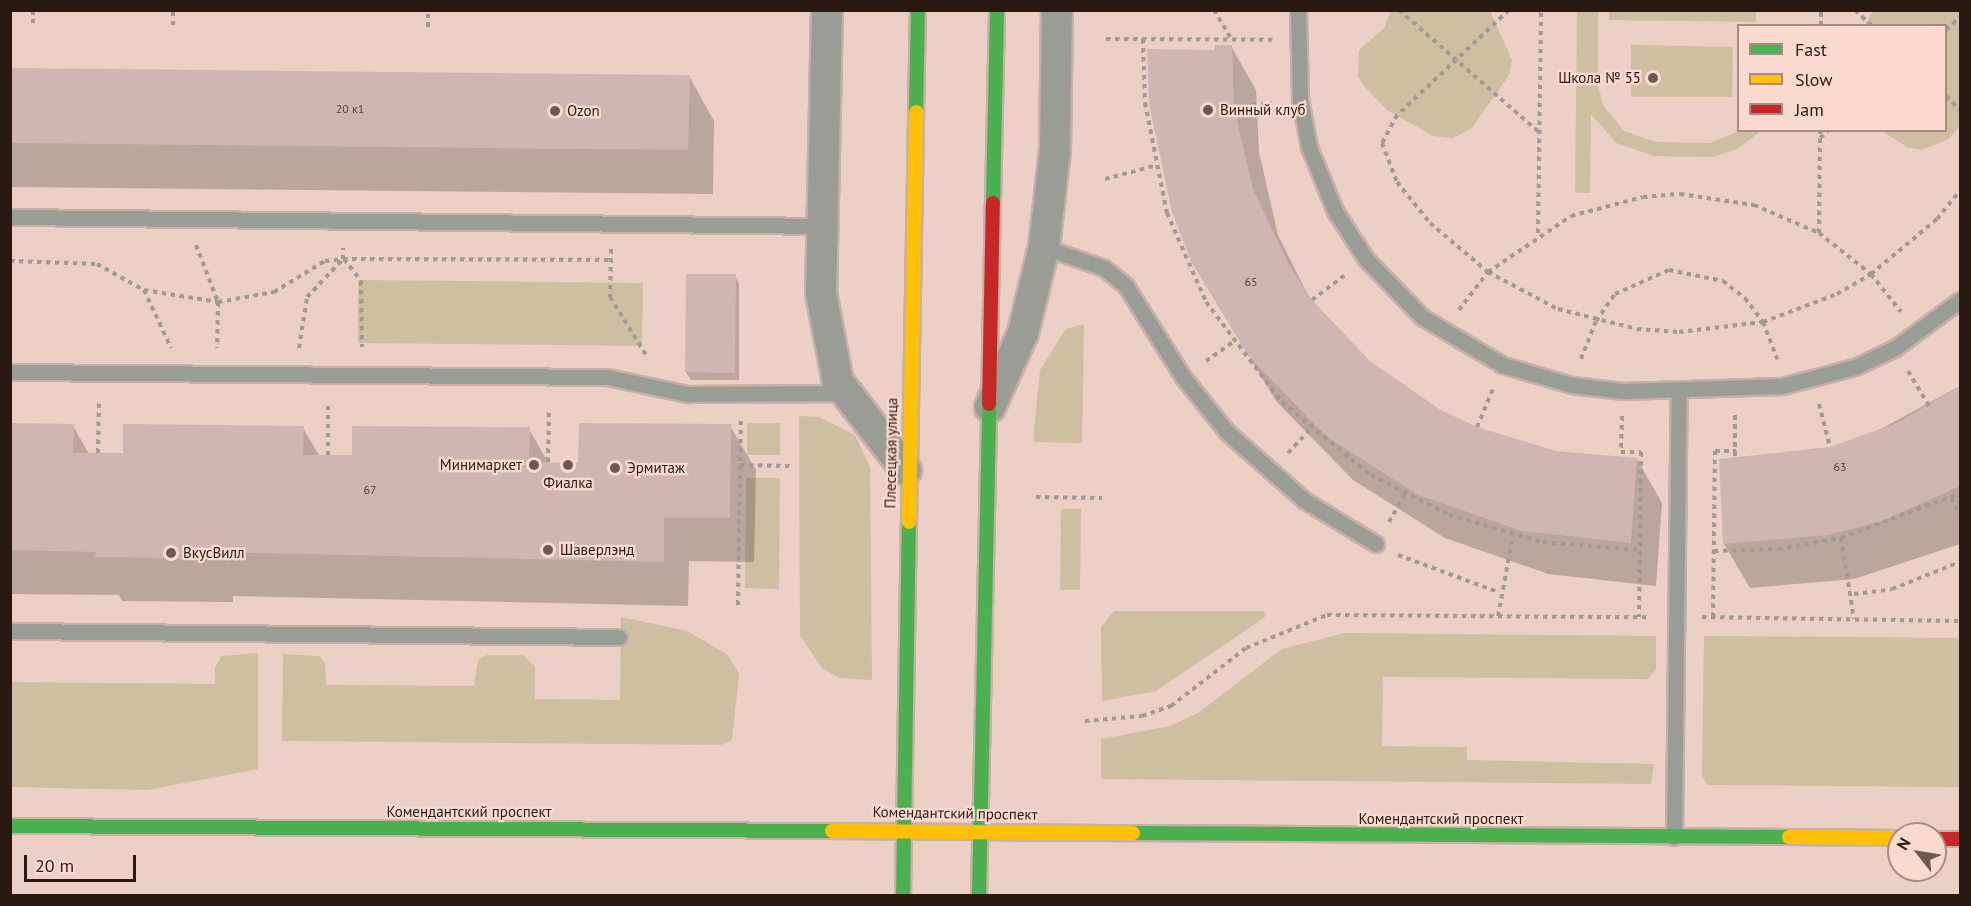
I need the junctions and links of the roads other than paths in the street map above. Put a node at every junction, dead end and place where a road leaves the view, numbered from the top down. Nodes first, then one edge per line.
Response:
1 (827, 10) edge
2 (918, 10) edge
3 (997, 10) edge
4 (1057, 10) edge
5 (1298, 10) edge
6 (10, 217) edge
7 (823, 226) junction
8 (1044, 247) junction
9 (1960, 300) edge
10 (10, 372) edge
11 (1679, 391) junction
12 (846, 393) junction
13 (985, 418) junction
14 (906, 470) junction
15 (1376, 544) road end
16 (10, 632) edge
17 (619, 637) dead end
18 (10, 826) edge
19 (901, 829) junction
20 (980, 830) junction
21 (1674, 837) junction
22 (1887, 838) edge
23 (903, 896) edge
24 (980, 896) edge

1 - 7 street
2 - 14 main road, Плесецкая улица
3 - 13 main road
4 - 8 street
5 - 11 lane
6 - 7 lane
7 - 12 street
8 - 13 street
8 - 15 lane
9 - 11 lane
10 - 12 lane
11 - 21 lane
12 - 14 street
13 - 20 main road
14 - 19 main road, Плесецкая улица
16 - 17 lane
18 - 19 main road, Комендантский проспект
19 - 20 main road, Комендантский проспект
19 - 23 main road, Плесецкая улица
20 - 21 main road, Комендантский проспект
20 - 24 main road
21 - 22 main road, Комендантский проспект

